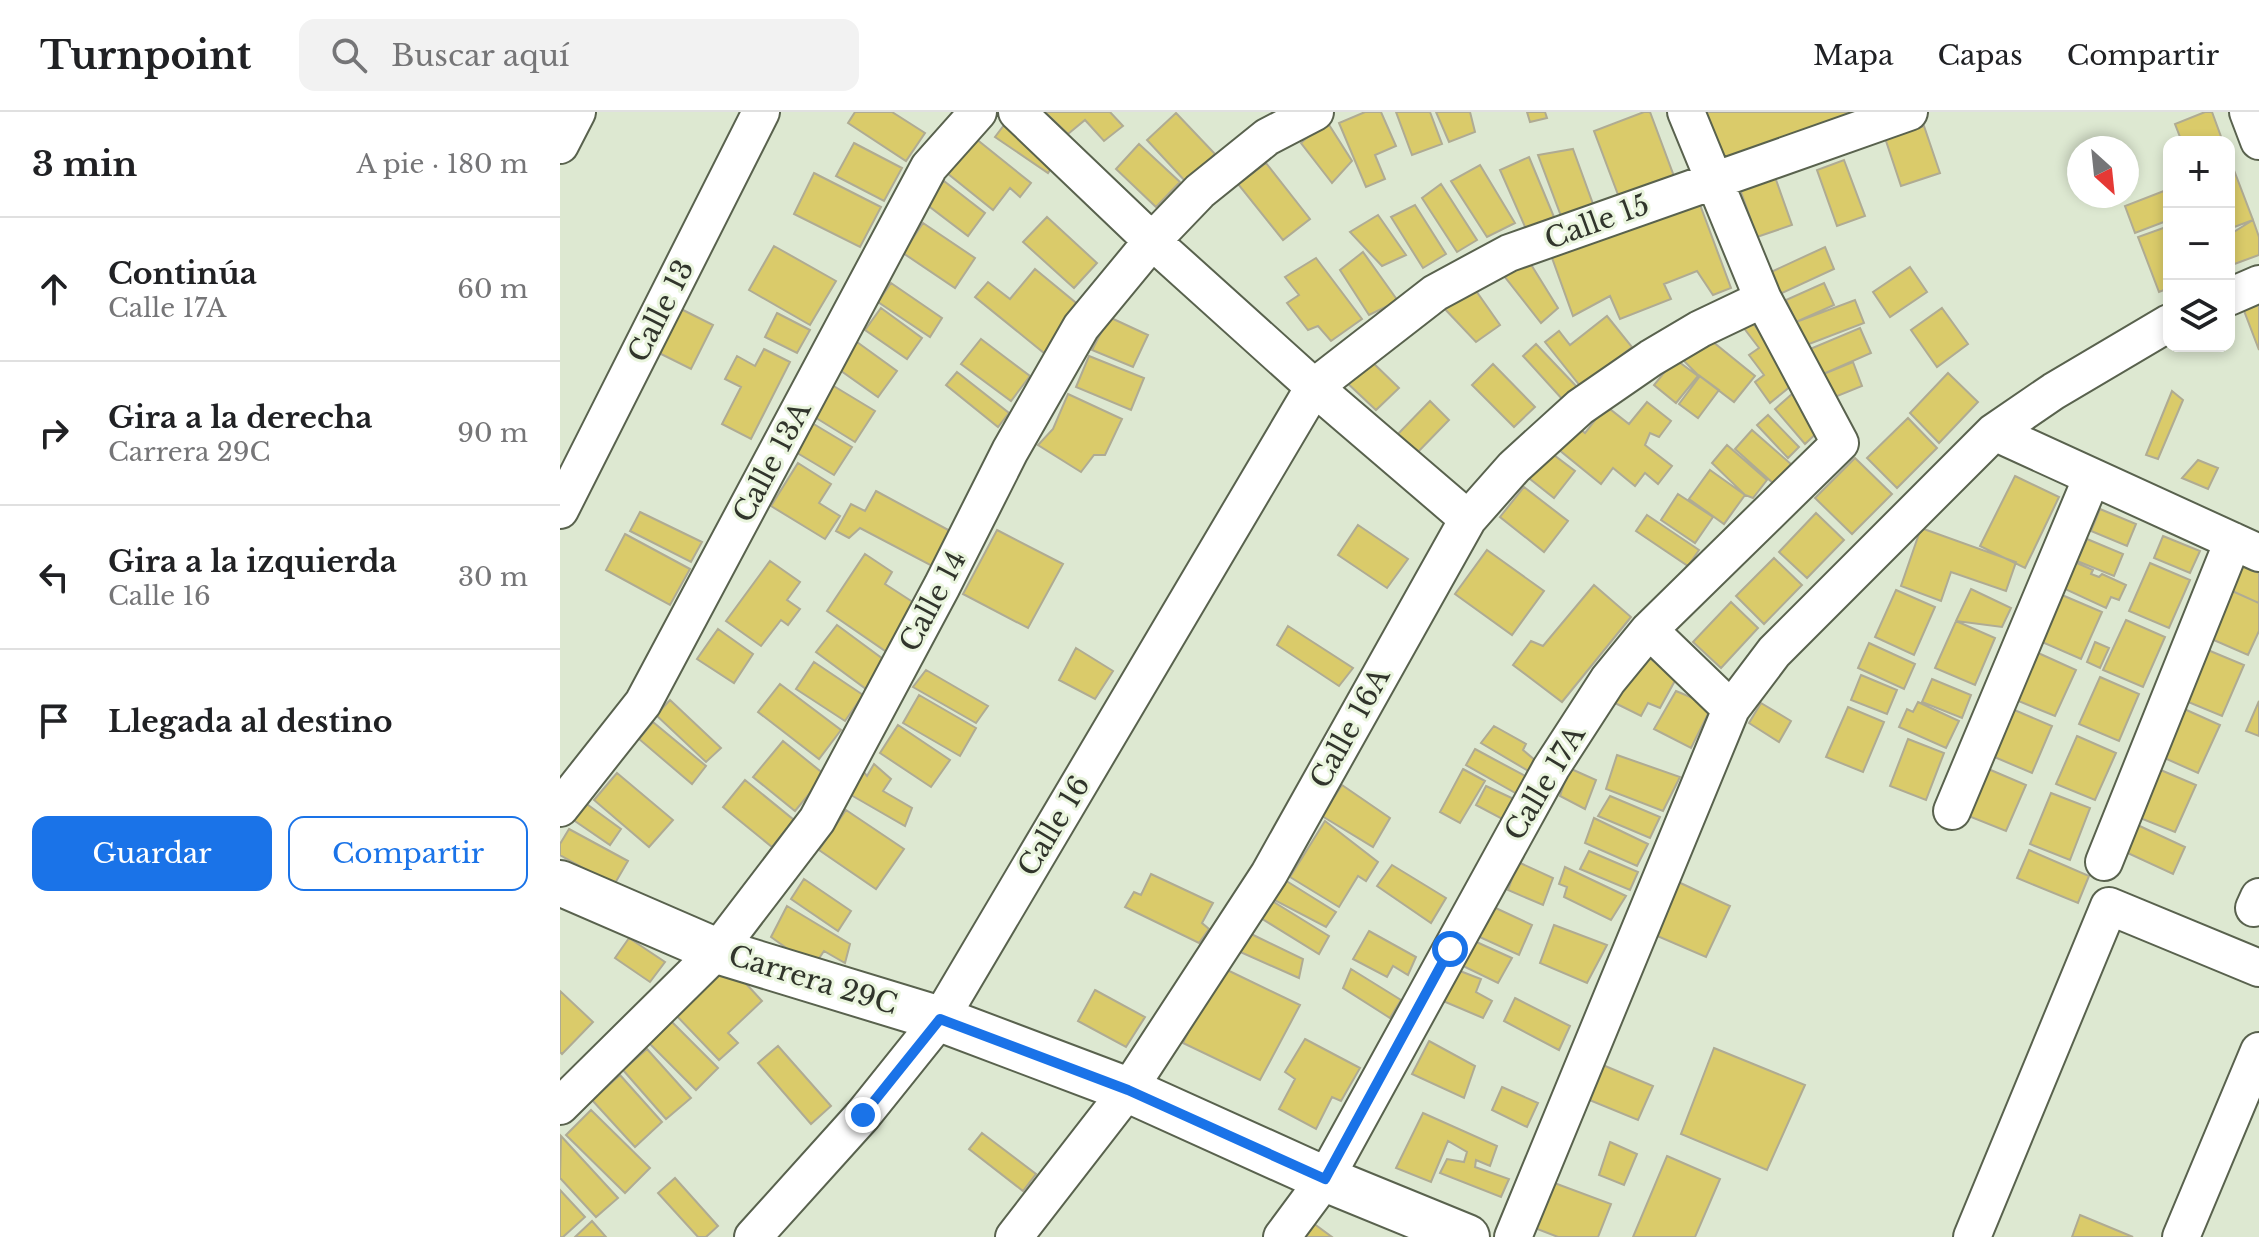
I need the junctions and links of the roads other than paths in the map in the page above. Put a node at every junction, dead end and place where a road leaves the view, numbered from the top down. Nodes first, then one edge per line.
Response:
1 (577, 112) edge
2 (761, 112) edge
3 (978, 112) edge
4 (1017, 112) edge
5 (1315, 112) edge
6 (1686, 112) edge
7 (1909, 112) edge
8 (2248, 112) edge
9 (2259, 141) edge
10 (560, 145) edge
11 (1714, 180) junction
12 (1152, 241) junction
13 (2259, 284) edge
14 (2235, 294) edge
15 (1763, 299) junction
16 (2163, 327) edge
17 (1314, 387) junction
18 (1994, 432) junction
19 (2092, 477) junction
20 (560, 510) edge
21 (1468, 519) junction
22 (2246, 547) edge
23 (1649, 630) junction
24 (1731, 709) junction
25 (560, 808) edge
26 (1952, 811) dead end
27 (2104, 862) dead end
28 (560, 883) edge
29 (717, 951) junction
30 (2259, 968) edge
31 (940, 1019) junction
32 (2259, 1051) edge
33 (1128, 1090) junction
34 (560, 1106) edge
35 (1325, 1179) junction
36 (753, 1237) edge
37 (1014, 1237) edge
38 (1282, 1237) edge
39 (1467, 1237) edge
40 (1513, 1237) edge
41 (1972, 1237) edge
42 (2181, 1237) edge

1 - 10 street
2 - 20 street, Calle 13
3 - 25 street, Calle 13A
4 - 12 street
5 - 12 street, Calle 14
6 - 11 street
7 - 11 street, Calle 15
8 - 9 street
11 - 15 street
11 - 17 street, Calle 15
12 - 17 street
12 - 29 street, Calle 14
13 - 14 street
15 - 21 street, Calle 16A
15 - 23 street, Calle 17A
16 - 18 street
17 - 21 street
17 - 31 street, Calle 16
18 - 19 street
18 - 24 street
19 - 22 street
19 - 26 street
21 - 33 street, Calle 16A
22 - 27 street
23 - 24 street
23 - 35 street, Calle 17A
24 - 40 street
28 - 29 street, Carrera 29C
29 - 31 street, Carrera 29C
29 - 34 street, Calle 14
30 - 41 street
31 - 33 street, Carrera 29C
31 - 36 street, Calle 16
32 - 42 street
33 - 35 street, Carrera 29C
33 - 37 street, Calle 16A
35 - 38 street, Calle 17A
35 - 39 street, Carrera 29C

